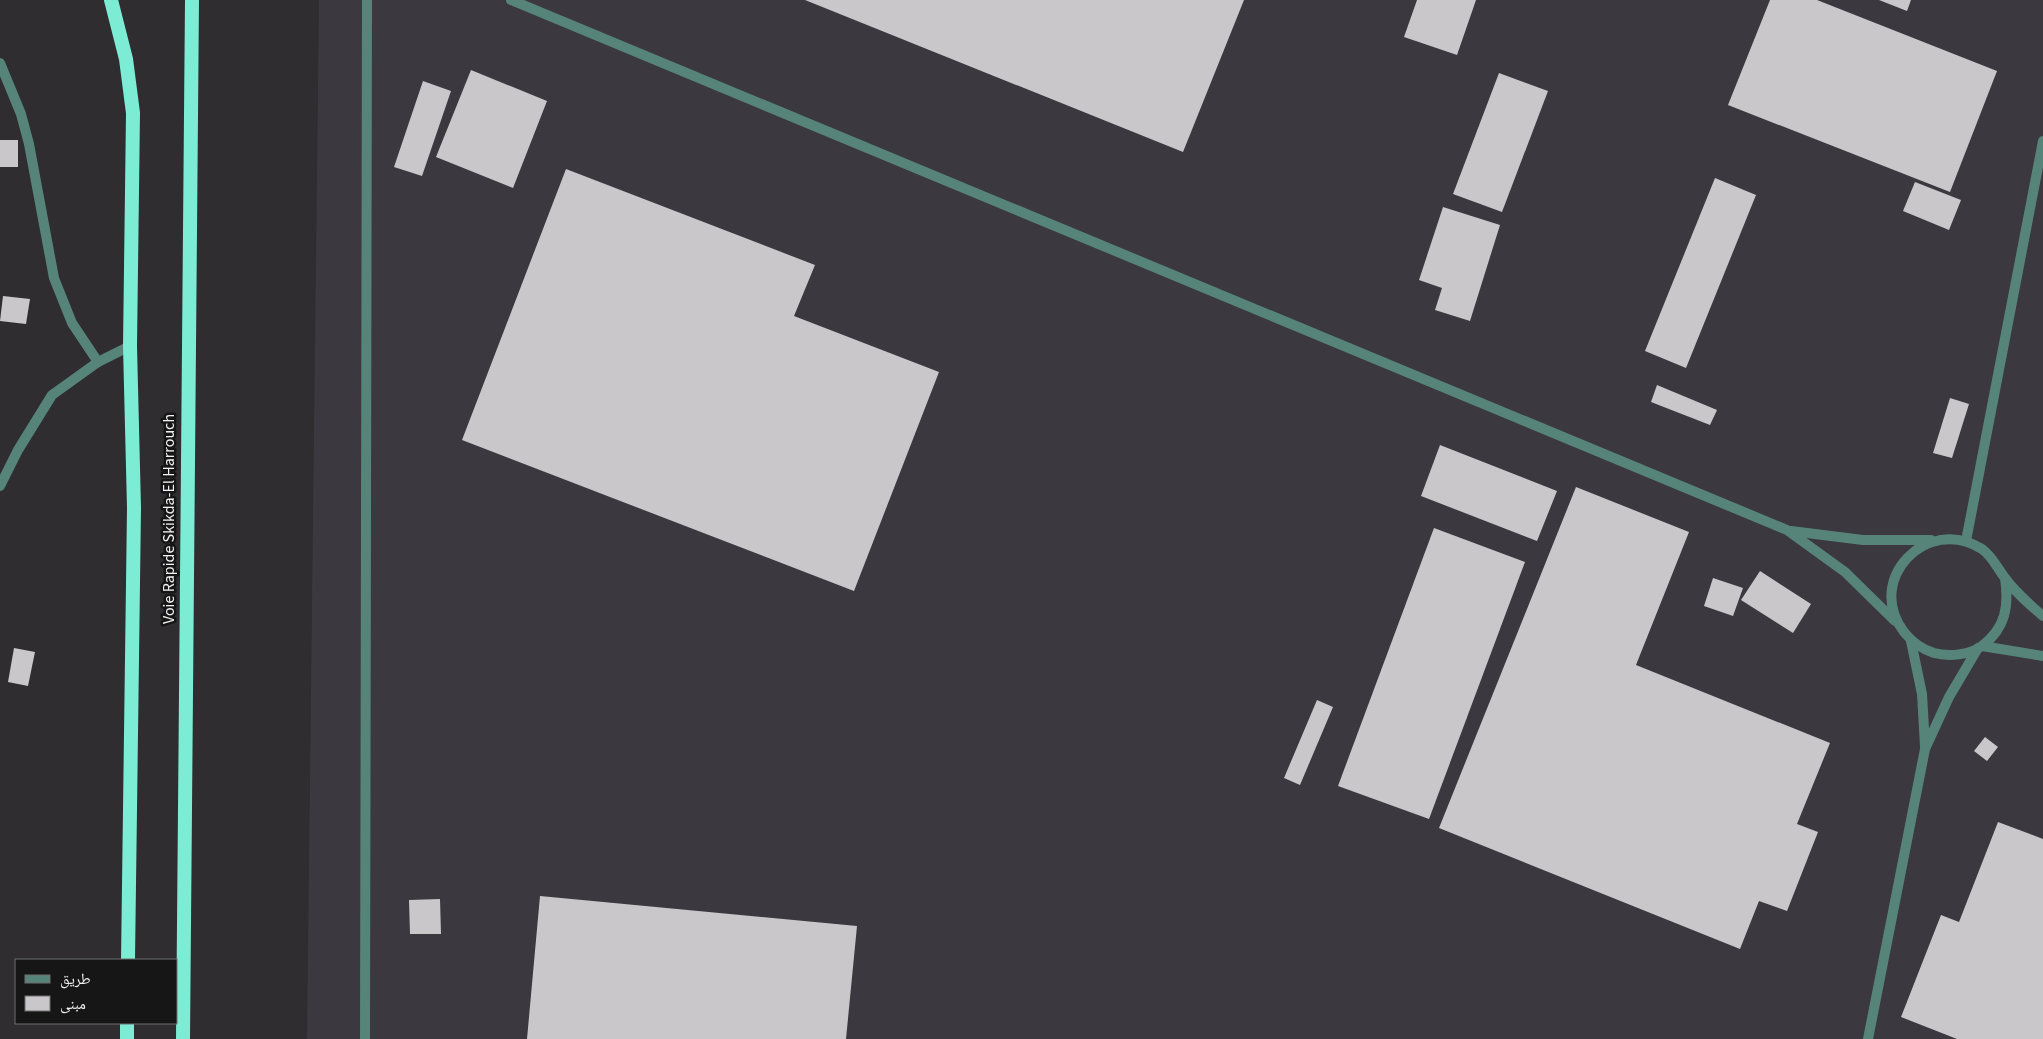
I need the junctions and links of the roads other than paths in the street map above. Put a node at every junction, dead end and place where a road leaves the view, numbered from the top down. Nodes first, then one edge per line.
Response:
1 (111, 0) edge
2 (192, 0) edge
3 (367, 0) edge
4 (510, 0) edge
5 (0, 63) edge
6 (2043, 141) edge
7 (130, 346) junction
8 (98, 362) junction
9 (0, 486) edge
10 (1787, 530) junction
11 (1940, 539) junction
12 (1966, 541) junction
13 (2005, 578) junction
14 (2043, 616) edge
15 (1895, 621) junction
16 (1910, 640) junction
17 (1980, 647) junction
18 (2043, 656) edge
19 (1925, 749) junction
20 (128, 959) edge
21 (127, 1024) edge
22 (127, 1039) edge
23 (183, 1039) edge
24 (365, 1039) edge
25 (1868, 1039) edge

1 - 7 highway
2 - 23 highway, Voie Rapide Skikda-El Harrouch
3 - 24 street
4 - 10 street
5 - 8 street
6 - 12 street
7 - 8 street
7 - 20 highway
8 - 9 street
10 - 11 street
10 - 15 street
11 - 12 street
11 - 15 street
12 - 13 street
13 - 14 street
13 - 17 street
15 - 16 street
16 - 17 street
16 - 19 street
17 - 18 street
17 - 19 street
19 - 25 street
21 - 22 highway

